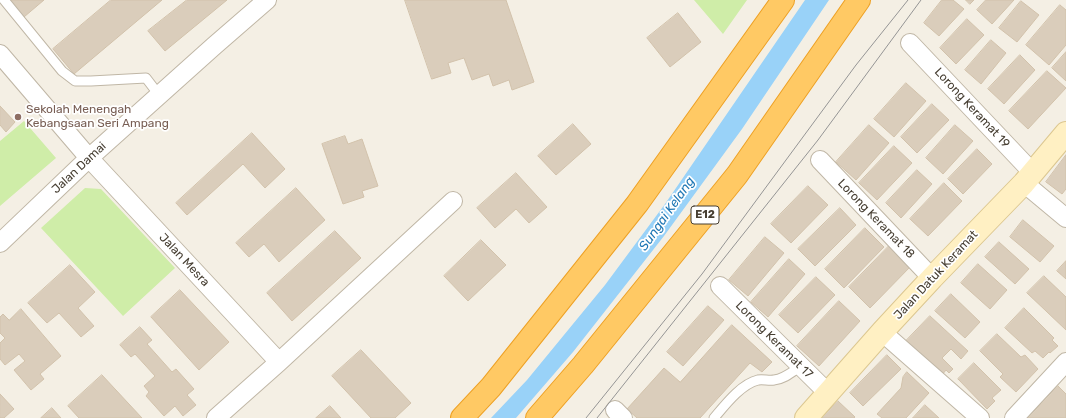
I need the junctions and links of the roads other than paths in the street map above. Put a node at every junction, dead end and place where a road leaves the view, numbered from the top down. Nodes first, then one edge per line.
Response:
1 (4, 0) edge
2 (267, 0) edge
3 (783, 0) edge
4 (859, 0) edge
5 (910, 43) dead end
6 (0, 54) edge
7 (159, 95) junction
8 (1066, 133) edge
9 (89, 158) junction
10 (820, 160) dead end
11 (1028, 178) junction
12 (452, 201) dead end
13 (1066, 218) edge
14 (0, 243) edge
15 (932, 278) junction
16 (720, 286) dead end
17 (882, 332) junction
18 (279, 362) junction
19 (1066, 362) edge
20 (801, 366) junction
21 (828, 394) junction
22 (216, 418) edge
23 (462, 418) edge
24 (537, 418) edge
25 (714, 418) edge
26 (806, 418) edge
27 (980, 418) edge
28 (1014, 418) edge

1 - 7 lane
2 - 7 street, Jalan Damai
3 - 23 highway
4 - 24 highway, E12
5 - 11 street, Lorong Keramat 19
6 - 9 street, Jalan Mesra
7 - 9 street, Jalan Damai
8 - 11 street, Jalan Datuk Keramat
9 - 14 street, Jalan Damai
9 - 18 street, Jalan Mesra
10 - 15 street, Lorong Keramat 18
11 - 13 street, Lorong Keramat 19
11 - 15 street, Jalan Datuk Keramat
12 - 18 street
15 - 17 street, Jalan Datuk Keramat
16 - 20 street, Lorong Keramat 17
17 - 21 street, Jalan Datuk Keramat
17 - 27 street
18 - 22 street
19 - 28 street
20 - 21 street, Lorong Keramat 17
20 - 25 lane
21 - 26 street, Jalan Datuk Keramat

